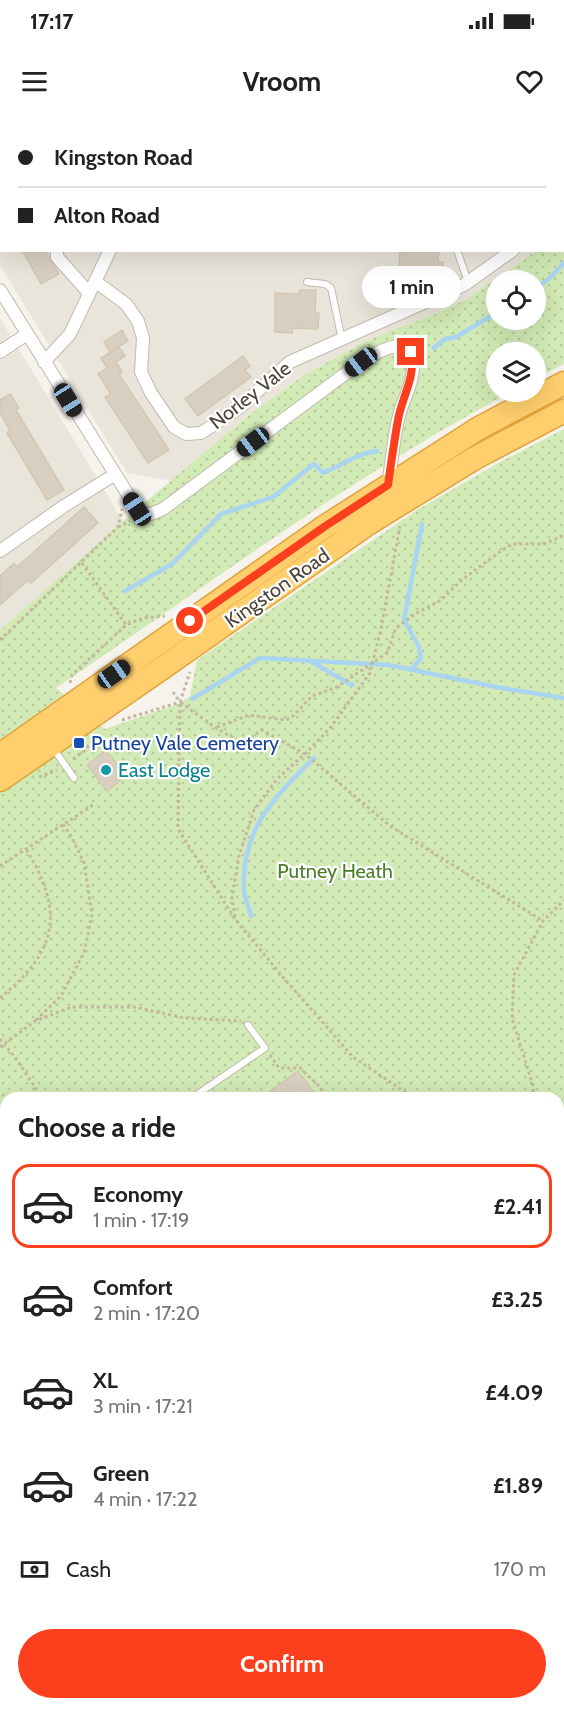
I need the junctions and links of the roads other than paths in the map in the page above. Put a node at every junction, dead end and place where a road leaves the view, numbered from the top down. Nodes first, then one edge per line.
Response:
1 (57, 252) edge
2 (109, 252) edge
3 (458, 252) edge
4 (510, 252) edge
5 (95, 281) junction
6 (307, 282) dead end
7 (468, 282) junction
8 (0, 290) edge
9 (89, 293) junction
10 (27, 334) junction
11 (342, 340) junction
12 (0, 352) edge
13 (44, 362) junction
14 (564, 383) edge
15 (564, 411) edge
16 (114, 475) junction
17 (388, 485) junction
18 (0, 551) edge
19 (51, 745) junction
20 (0, 755) edge
21 (74, 778) dead end
22 (0, 780) edge
23 (246, 1023) road end
24 (201, 1092) edge

1 - 9 street
2 - 5 street
3 - 7 lane
4 - 7 street, Norley Vale
5 - 9 street
5 - 11 street, Norley Vale
6 - 11 lane
7 - 11 street, Norley Vale
8 - 10 street
9 - 13 street
10 - 12 street
10 - 13 street
13 - 16 street
14 - 17 highway, Kingston Road
15 - 19 highway, Kingston Road
16 - 17 street
16 - 18 street
17 - 20 highway, Kingston Road
19 - 21 lane
19 - 22 highway, Kingston Road
23 - 24 lane

